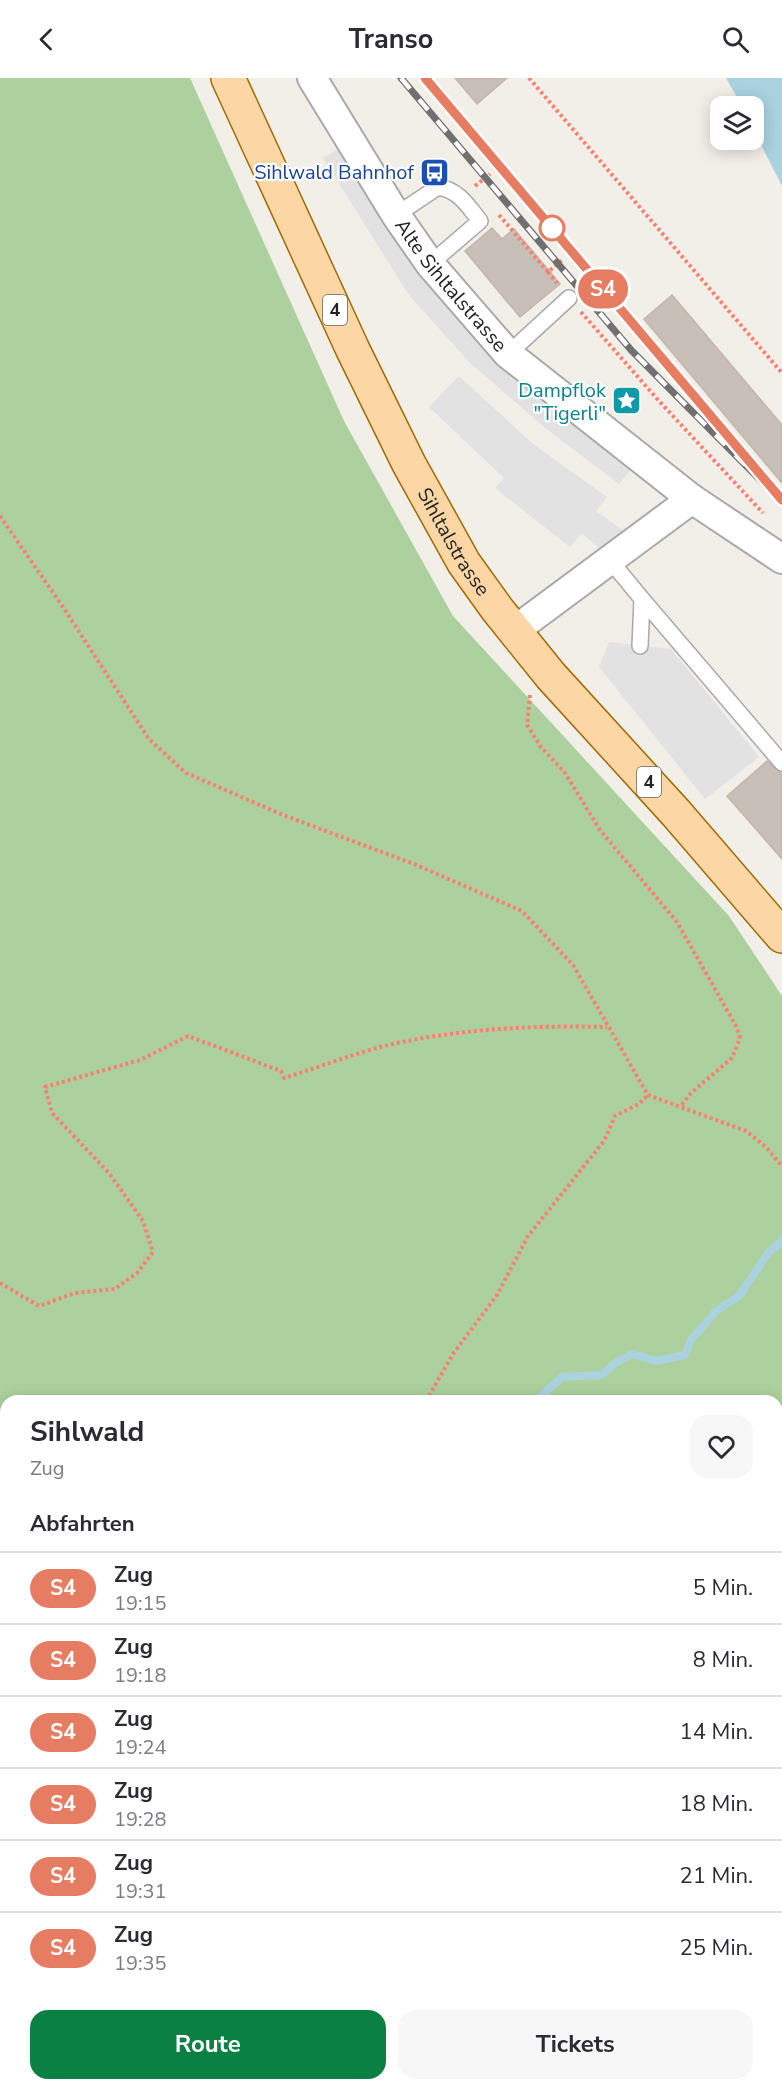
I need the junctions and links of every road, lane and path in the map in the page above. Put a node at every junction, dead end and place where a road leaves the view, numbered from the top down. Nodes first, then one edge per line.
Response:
1 (228, 78) edge
2 (312, 78) edge
3 (529, 78) edge
4 (490, 174) dead end
5 (479, 182) dead end
6 (495, 210) dead end
7 (396, 215) junction
8 (562, 260) dead end
9 (430, 264) junction
10 (548, 272) junction
11 (569, 298) junction
12 (508, 354) junction
13 (782, 373) edge
14 (692, 499) junction
15 (0, 516) edge
16 (767, 516) dead end
17 (609, 559) junction
18 (782, 559) edge
19 (642, 599) junction
20 (514, 631) junction
21 (640, 646) dead end
22 (530, 694) dead end
23 (782, 763) edge
24 (782, 936) edge
25 (608, 1027) junction
26 (648, 1095) junction
27 (680, 1107) junction
28 (782, 1166) edge
29 (0, 1283) edge
30 (429, 1395) edge

1 - 20 main road, Sihltalstrasse / 4
2 - 7 street, Alte Sihltalstrasse
3 - 13 path
4 - 5 path
6 - 10 path
7 - 9 street, Alte Sihltalstrasse
7 - 9 lane
8 - 10 path
9 - 12 street, Alte Sihltalstrasse
10 - 11 path
11 - 12 lane
11 - 16 path
12 - 14 street, Alte Sihltalstrasse
14 - 17 street
14 - 18 street, Alte Sihltalstrasse
15 - 25 path
17 - 19 lane
17 - 20 street
19 - 21 lane
19 - 23 lane
20 - 24 main road, Sihltalstrasse / 4
22 - 27 path
25 - 26 path
25 - 29 path
26 - 27 path
26 - 30 path
27 - 28 path

